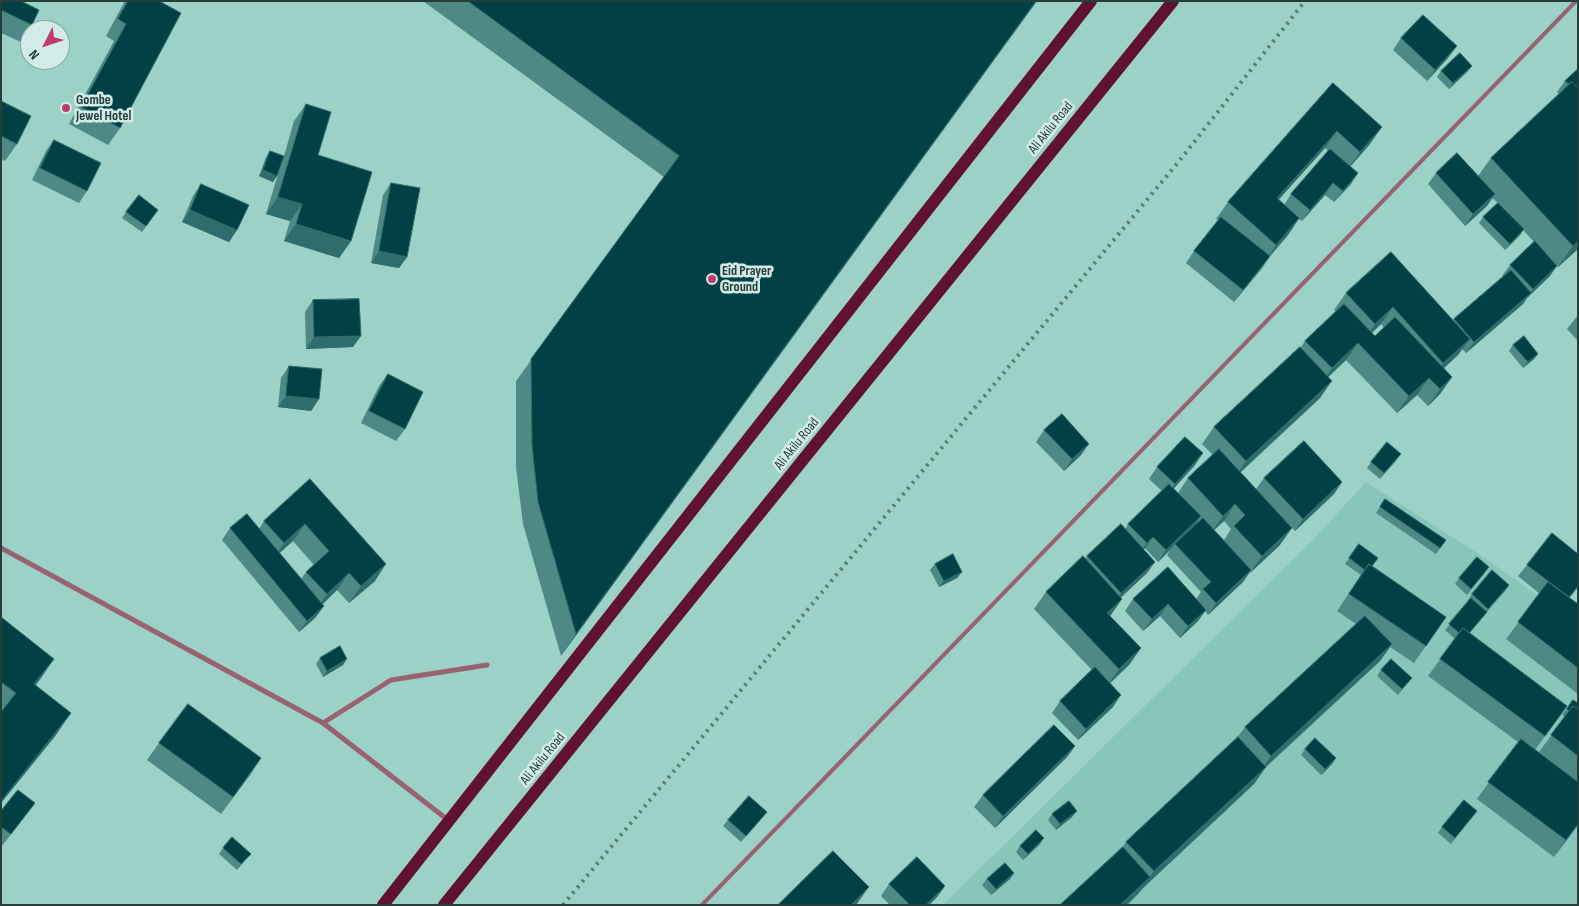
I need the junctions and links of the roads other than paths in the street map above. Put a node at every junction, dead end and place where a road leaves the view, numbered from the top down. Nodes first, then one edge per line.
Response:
1 (1091, 1) edge
2 (1173, 1) edge
3 (1576, 1) edge
4 (1, 548) edge
5 (487, 665) dead end
6 (323, 723) junction
7 (448, 820) junction
8 (382, 905) edge
9 (444, 905) edge
10 (702, 905) edge

1 - 7 main road
2 - 9 main road, Ali Akilu Road
3 - 10 lane
4 - 6 street
5 - 6 street
6 - 7 street
7 - 8 main road

